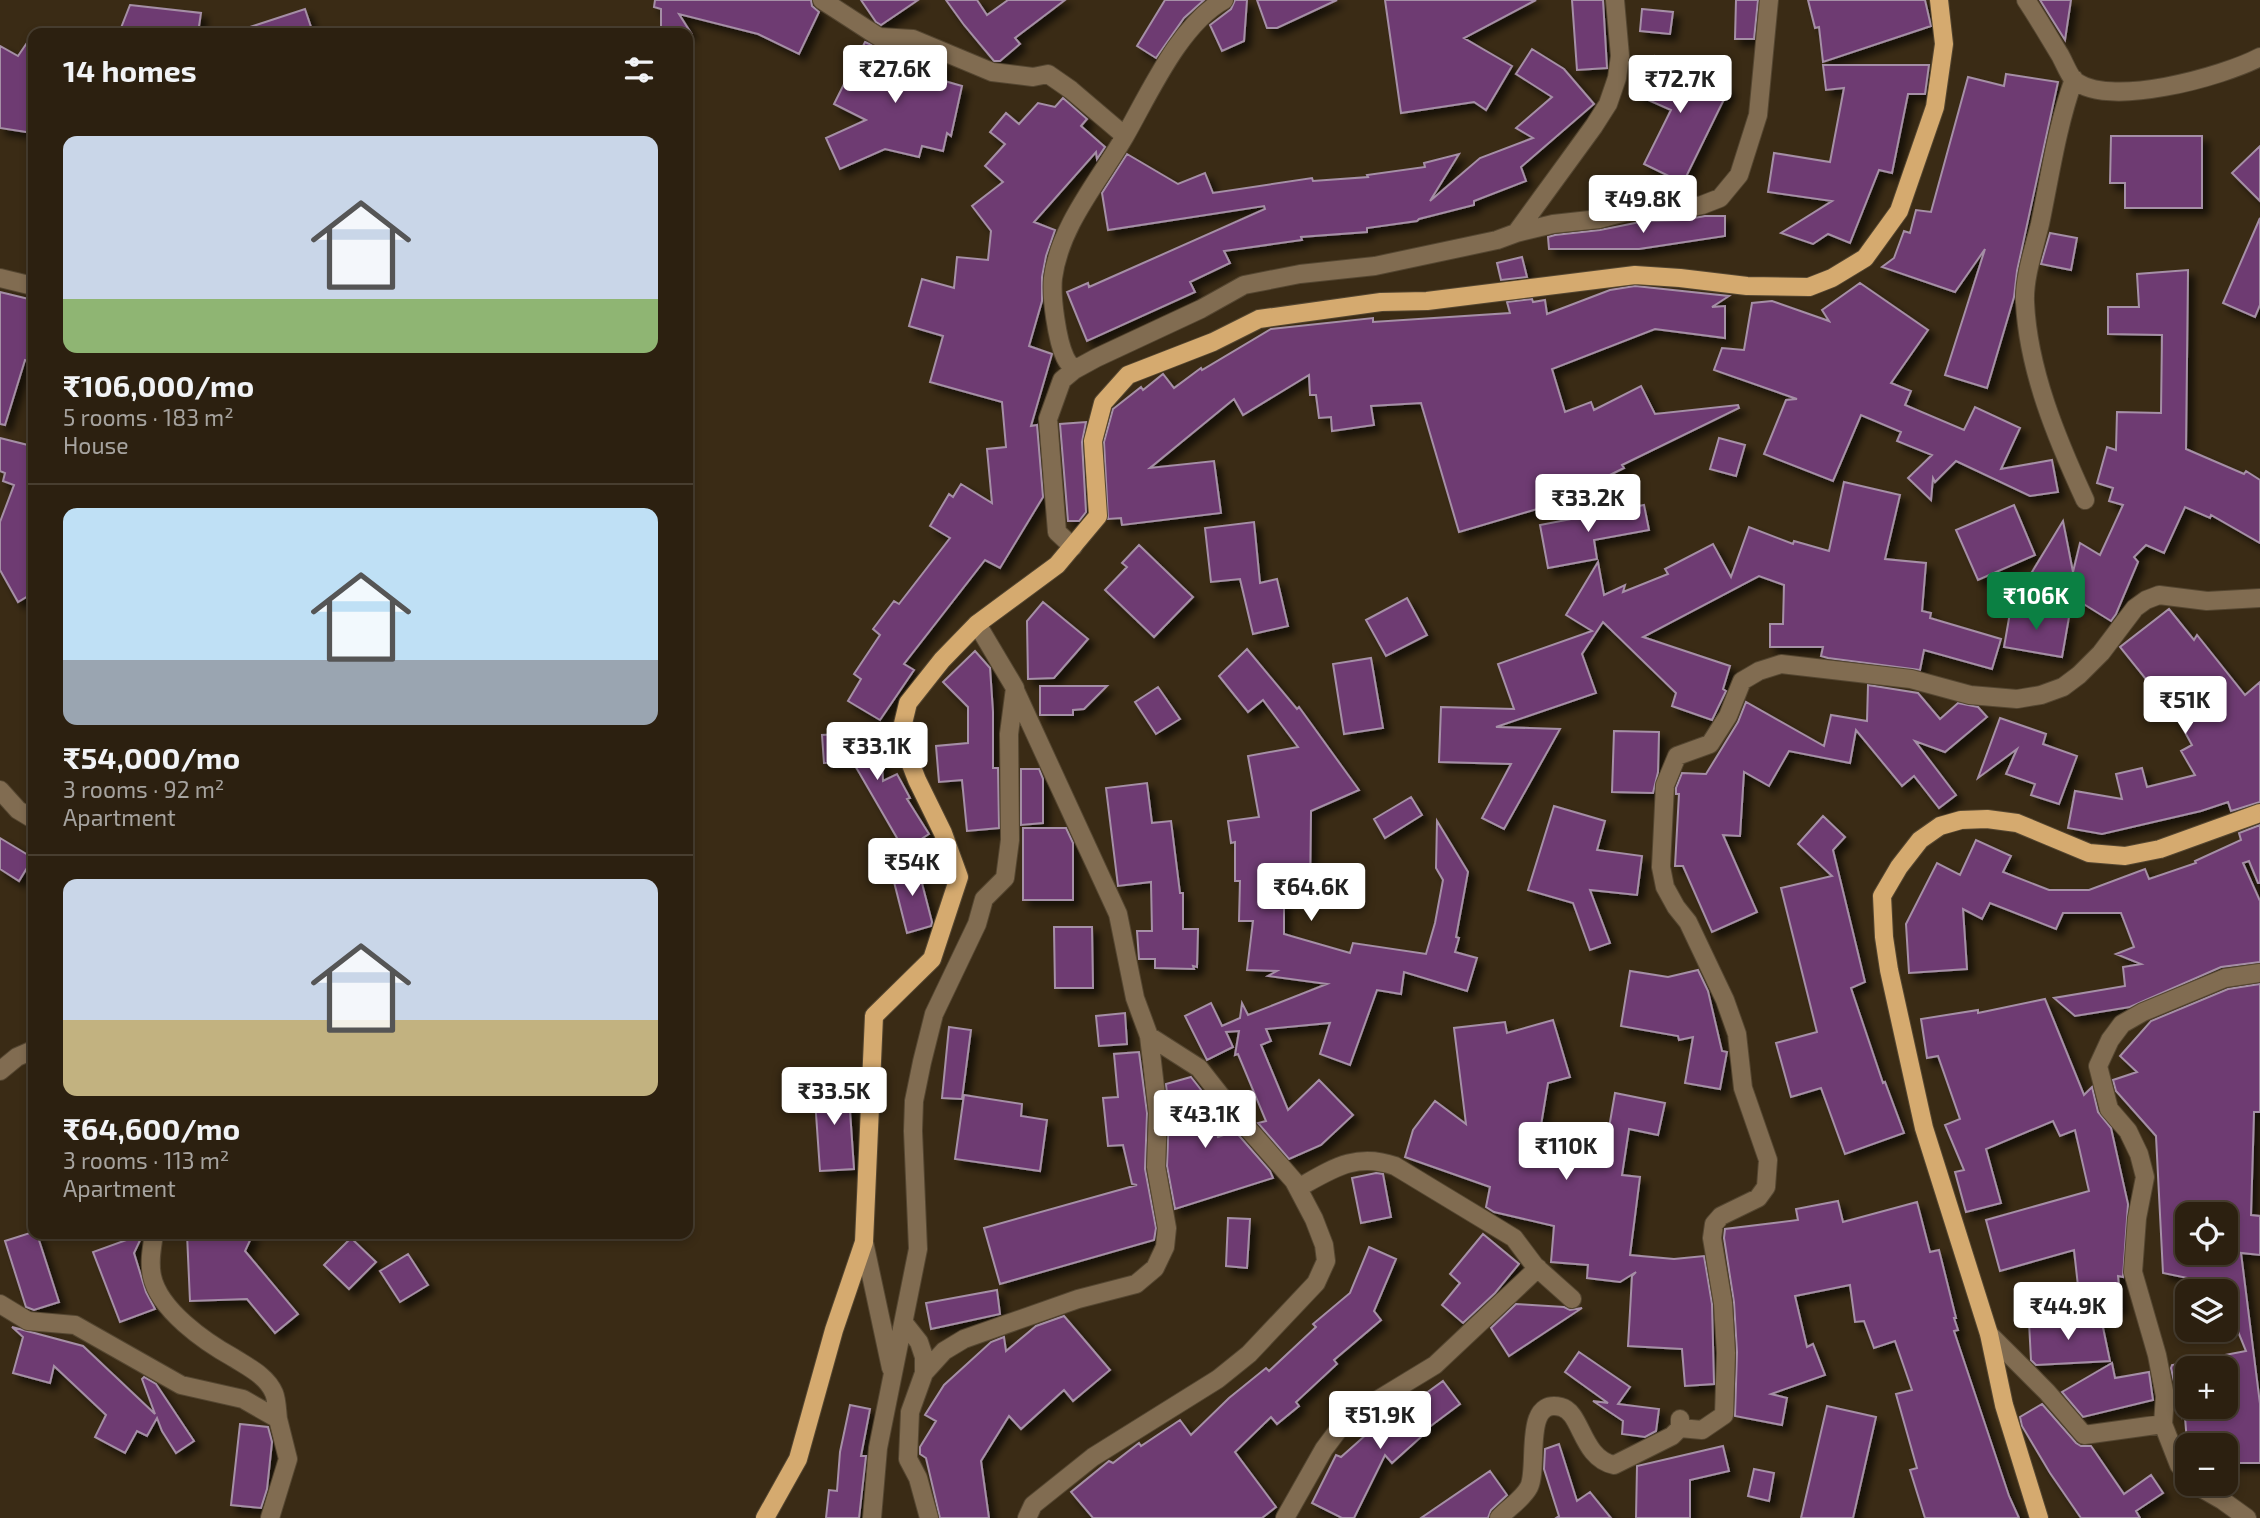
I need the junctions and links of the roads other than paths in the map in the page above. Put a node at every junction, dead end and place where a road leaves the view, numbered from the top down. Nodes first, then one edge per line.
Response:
1 (822, 0) edge
2 (1224, 0) edge
3 (1615, 0) edge
4 (1769, 0) edge
5 (1939, 0) edge
6 (2026, 0) edge
7 (2260, 57) edge
8 (2074, 79) junction
9 (1125, 136) junction
10 (1516, 233) junction
11 (0, 278) edge
12 (28, 285) edge
13 (1074, 370) junction
14 (2085, 500) dead end
15 (1073, 547) junction
16 (2260, 598) edge
17 (976, 624) junction
18 (1014, 688) junction
19 (0, 790) edge
20 (2260, 813) edge
21 (28, 816) edge
22 (2260, 973) edge
23 (1149, 1036) junction
24 (28, 1052) edge
25 (0, 1071) edge
26 (1298, 1188) junction
27 (153, 1239) edge
28 (864, 1242) junction
29 (1538, 1268) junction
30 (1572, 1299) dead end
31 (0, 1304) edge
32 (904, 1323) junction
33 (1989, 1334) junction
34 (924, 1373) junction
35 (892, 1375) junction
36 (278, 1419) junction
37 (2163, 1424) junction
38 (2175, 1455) edge
39 (2215, 1496) edge
40 (2260, 1514) edge
41 (270, 1518) edge
42 (765, 1518) edge
43 (872, 1518) edge
44 (929, 1518) edge
45 (1027, 1518) edge
46 (1285, 1518) edge
47 (1499, 1518) edge
48 (2039, 1518) edge
49 (2248, 1518) edge

1 - 9 street
2 - 9 street
3 - 10 street
4 - 10 street
5 - 15 main road
6 - 8 street
7 - 8 street
8 - 14 street
9 - 13 street
10 - 13 street
11 - 12 street
13 - 15 street
15 - 17 main road
16 - 47 street
17 - 18 street
17 - 28 main road
18 - 23 street
18 - 32 street
19 - 21 street
20 - 33 main road
22 - 37 street
23 - 26 street
23 - 34 street
24 - 25 street
26 - 29 street
26 - 45 street
27 - 36 street
28 - 35 street
28 - 42 main road
29 - 30 street
29 - 46 street
31 - 36 street
32 - 34 street
32 - 35 street
33 - 37 street
33 - 48 main road
34 - 44 street
35 - 43 street
36 - 41 street
37 - 38 street
39 - 49 street
40 - 49 street

